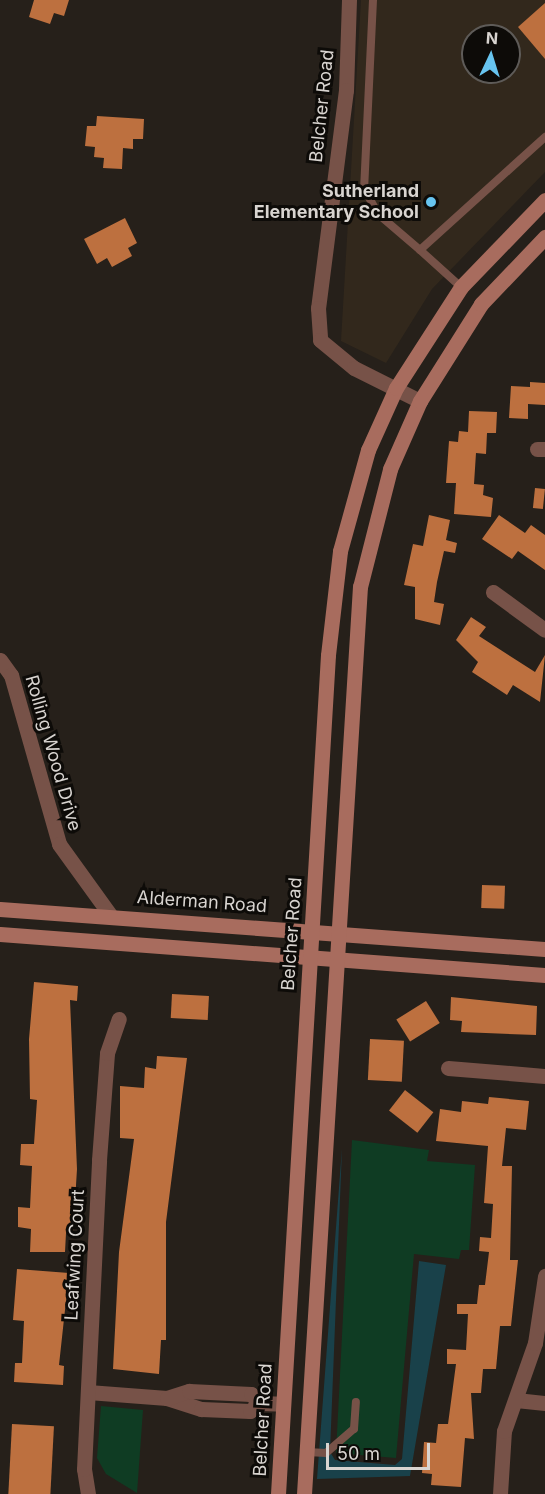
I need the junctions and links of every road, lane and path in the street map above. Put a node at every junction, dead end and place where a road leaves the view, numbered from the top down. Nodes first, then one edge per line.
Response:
1 (349, 0) edge
2 (373, 0) edge
3 (545, 137) edge
4 (545, 200) edge
5 (545, 237) edge
6 (420, 250) junction
7 (461, 286) junction
8 (481, 304) junction
9 (396, 388) junction
10 (420, 401) junction
11 (493, 591) dead end
12 (545, 630) edge
13 (0, 660) edge
14 (0, 909) edge
15 (111, 916) junction
16 (313, 928) junction
17 (0, 934) edge
18 (337, 934) junction
19 (545, 948) edge
20 (310, 953) junction
21 (334, 957) junction
22 (545, 975) edge
23 (120, 1019) dead end
24 (448, 1068) dead end
25 (545, 1076) edge
26 (545, 1276) edge
27 (88, 1392) junction
28 (202, 1392) junction
29 (167, 1398) junction
30 (516, 1400) junction
31 (357, 1402) dead end
32 (259, 1403) junction
33 (545, 1403) edge
34 (283, 1404) junction
35 (310, 1405) junction
36 (201, 1409) junction
37 (307, 1452) junction
38 (88, 1494) edge
39 (278, 1494) edge
40 (304, 1494) edge
41 (500, 1494) edge

1 - 9 street, Belcher Road
2 - 6 lane
3 - 6 lane
4 - 7 main road, Belcher Road
5 - 8 main road
6 - 7 lane
7 - 8 main road
7 - 9 main road, Belcher Road
8 - 10 main road
9 - 10 street, Belcher Road
9 - 16 main road, Belcher Road
10 - 18 main road
11 - 12 street
13 - 15 street, Rolling Wood Drive
14 - 15 main road, Alderman Road
15 - 16 main road, Alderman Road
16 - 18 main road, Alderman Road
16 - 20 main road, Belcher Road
17 - 20 main road
18 - 19 main road, Alderman Road
18 - 21 main road
20 - 21 main road
20 - 34 main road, Belcher Road
21 - 22 main road
21 - 35 main road
23 - 27 street, Leafwing Court
24 - 25 street
26 - 30 street
27 - 29 street
27 - 38 street, Leafwing Court
28 - 29 street
28 - 32 street
28 - 36 street
29 - 36 street
30 - 33 street
30 - 41 street
31 - 37 lane
32 - 34 street
32 - 36 street
34 - 35 main road
34 - 39 main road, Belcher Road
35 - 37 main road
37 - 40 main road

